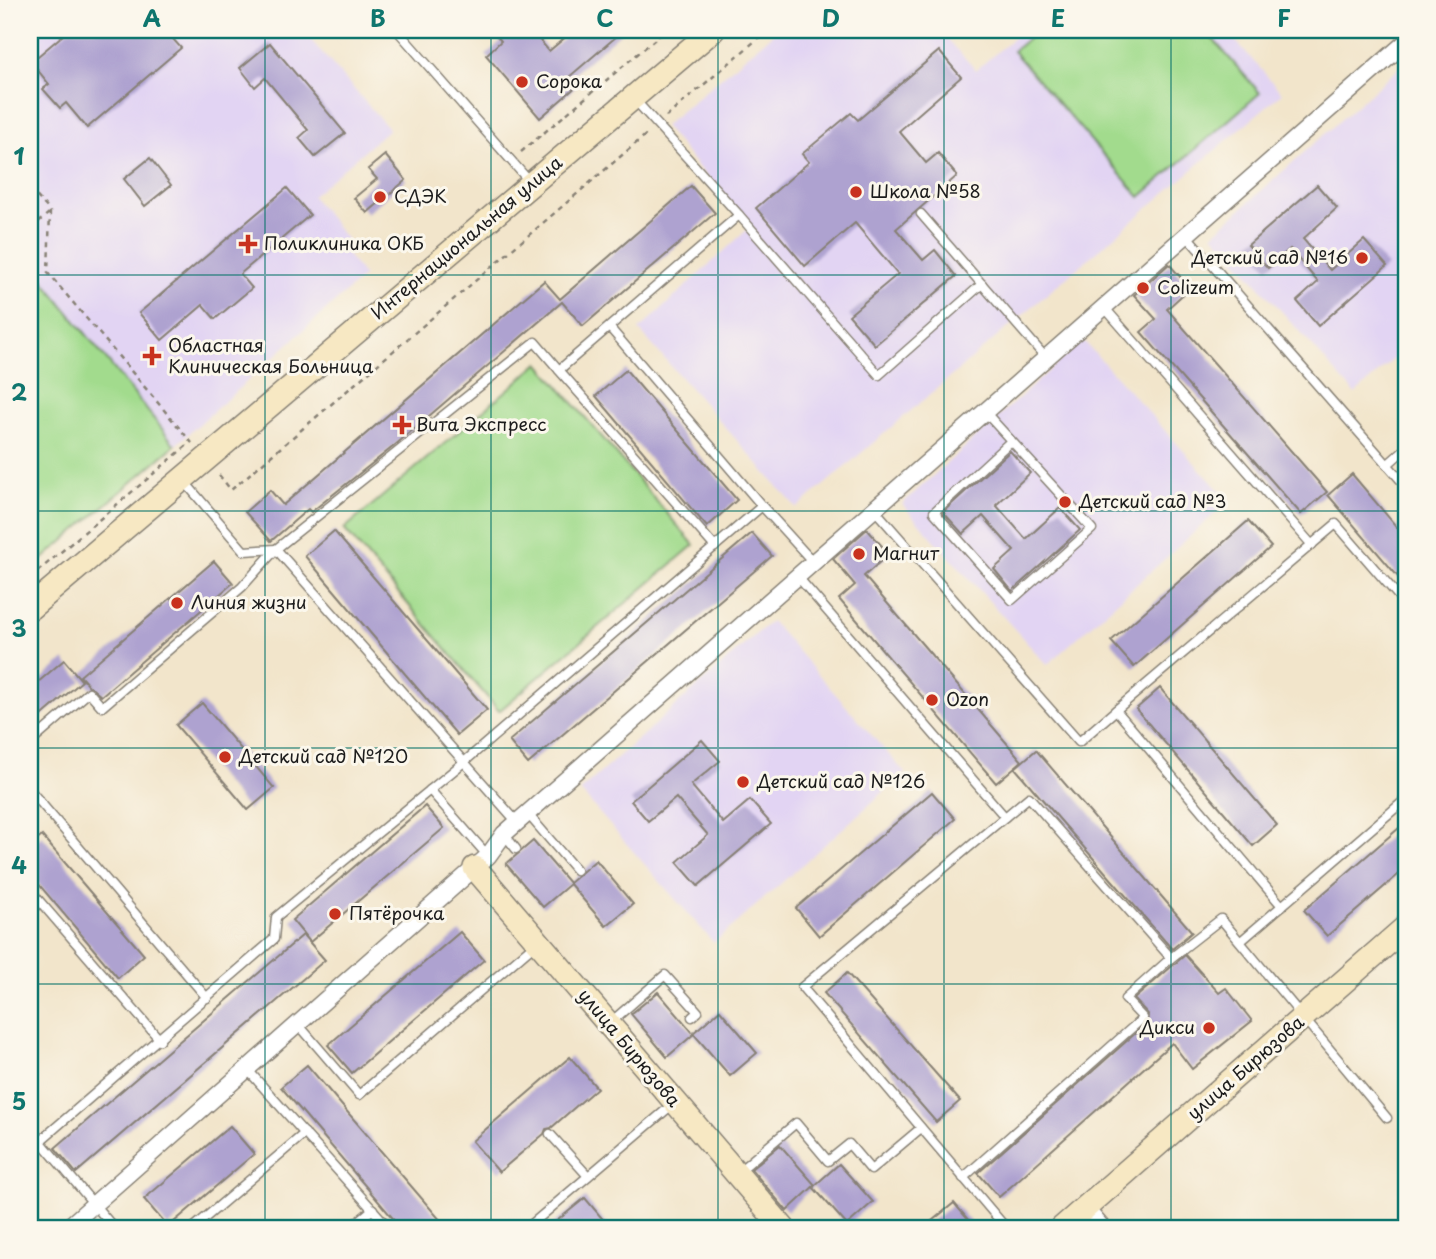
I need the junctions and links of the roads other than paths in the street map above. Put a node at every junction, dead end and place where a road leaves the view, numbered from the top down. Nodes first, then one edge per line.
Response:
1 (397, 30) edge
2 (713, 30) edge
3 (1406, 42) edge
4 (633, 97) junction
5 (531, 184) junction
6 (921, 214) dead end
7 (739, 215) junction
8 (1186, 235) junction
9 (982, 284) junction
10 (1104, 307) junction
11 (610, 328) junction
12 (1046, 358) junction
13 (559, 370) junction
14 (985, 412) junction
15 (1011, 441) junction
16 (1406, 449) edge
17 (1387, 465) junction
18 (183, 479) junction
19 (1406, 486) edge
20 (762, 506) junction
21 (874, 509) junction
22 (1312, 545) junction
23 (715, 547) junction
24 (276, 549) junction
25 (813, 562) junction
26 (797, 576) junction
27 (1406, 605) edge
28 (30, 608) edge
29 (1116, 710) junction
30 (30, 743) edge
31 (464, 761) junction
32 (30, 790) edge
33 (430, 790) junction
34 (1406, 799) edge
35 (522, 817) junction
36 (1005, 817) junction
37 (503, 834) junction
38 (516, 849) dead end
39 (482, 862) junction
40 (576, 870) dead end
41 (30, 890) edge
42 (1282, 905) junction
43 (1406, 927) edge
44 (538, 941) junction
45 (1241, 941) junction
46 (1171, 958) junction
47 (208, 998) junction
48 (698, 1012) dead end
49 (1305, 1017) junction
50 (298, 1024) junction
51 (608, 1024) junction
52 (160, 1040) junction
53 (247, 1069) junction
54 (675, 1102) junction
55 (1387, 1118) dead end
56 (921, 1128) junction
57 (30, 1129) edge
58 (306, 1133) junction
59 (550, 1134) dead end
60 (40, 1141) junction
61 (736, 1174) junction
62 (589, 1176) junction
63 (963, 1178) junction
64 (94, 1205) junction
65 (373, 1209) junction
66 (1086, 1209) junction
67 (66, 1229) edge
68 (115, 1229) edge
69 (192, 1229) edge
70 (349, 1229) edge
71 (390, 1229) edge
72 (526, 1229) edge
73 (783, 1229) edge
74 (1007, 1229) edge
75 (1061, 1229) edge
76 (1103, 1229) edge

1 - 5 lane
2 - 4 street, Интернациональная улица
3 - 8 street
4 - 5 street, Интернациональная улица
4 - 7 lane
5 - 18 street, Интернациональная улица
6 - 9 lane
7 - 9 lane
7 - 11 lane
8 - 10 street
8 - 17 lane
9 - 12 lane
10 - 12 street
10 - 22 lane
11 - 13 lane
11 - 20 lane
12 - 14 street
13 - 23 lane
13 - 24 lane
14 - 15 lane
14 - 21 street
15 - 15 lane
16 - 17 lane
17 - 19 lane
18 - 24 lane
18 - 28 street, Интернациональная улица
20 - 23 lane
20 - 25 lane
21 - 25 street
21 - 29 lane
22 - 27 lane
22 - 29 lane
23 - 31 lane
24 - 30 lane
24 - 31 lane
25 - 26 street
26 - 35 street
26 - 36 lane
29 - 42 lane
31 - 33 lane
31 - 35 lane
32 - 47 lane
33 - 39 lane
33 - 47 lane
34 - 42 lane
35 - 37 street
35 - 40 lane
36 - 46 lane
36 - 56 lane
37 - 38 lane
37 - 39 street
39 - 44 street, улица Бирюзова
39 - 50 street
41 - 52 lane
42 - 45 lane
43 - 49 street, улица Бирюзова
44 - 50 lane
44 - 51 street, улица Бирюзова
45 - 46 lane
45 - 49 lane
46 - 63 lane
47 - 52 lane
48 - 51 lane
49 - 55 lane
49 - 66 street, улица Бирюзова
50 - 53 street
51 - 54 street, улица Бирюзова
52 - 60 lane
53 - 58 lane
53 - 64 street
54 - 61 street, улица Бирюзова
54 - 62 lane
56 - 61 lane
56 - 63 lane
57 - 60 lane
58 - 65 lane
58 - 69 lane
59 - 62 lane
60 - 64 lane
61 - 73 street, улица Бирюзова
62 - 72 lane
63 - 74 lane
64 - 67 street
64 - 68 lane
65 - 70 lane
65 - 71 lane
66 - 75 street, улица Бирюзова
66 - 76 street

